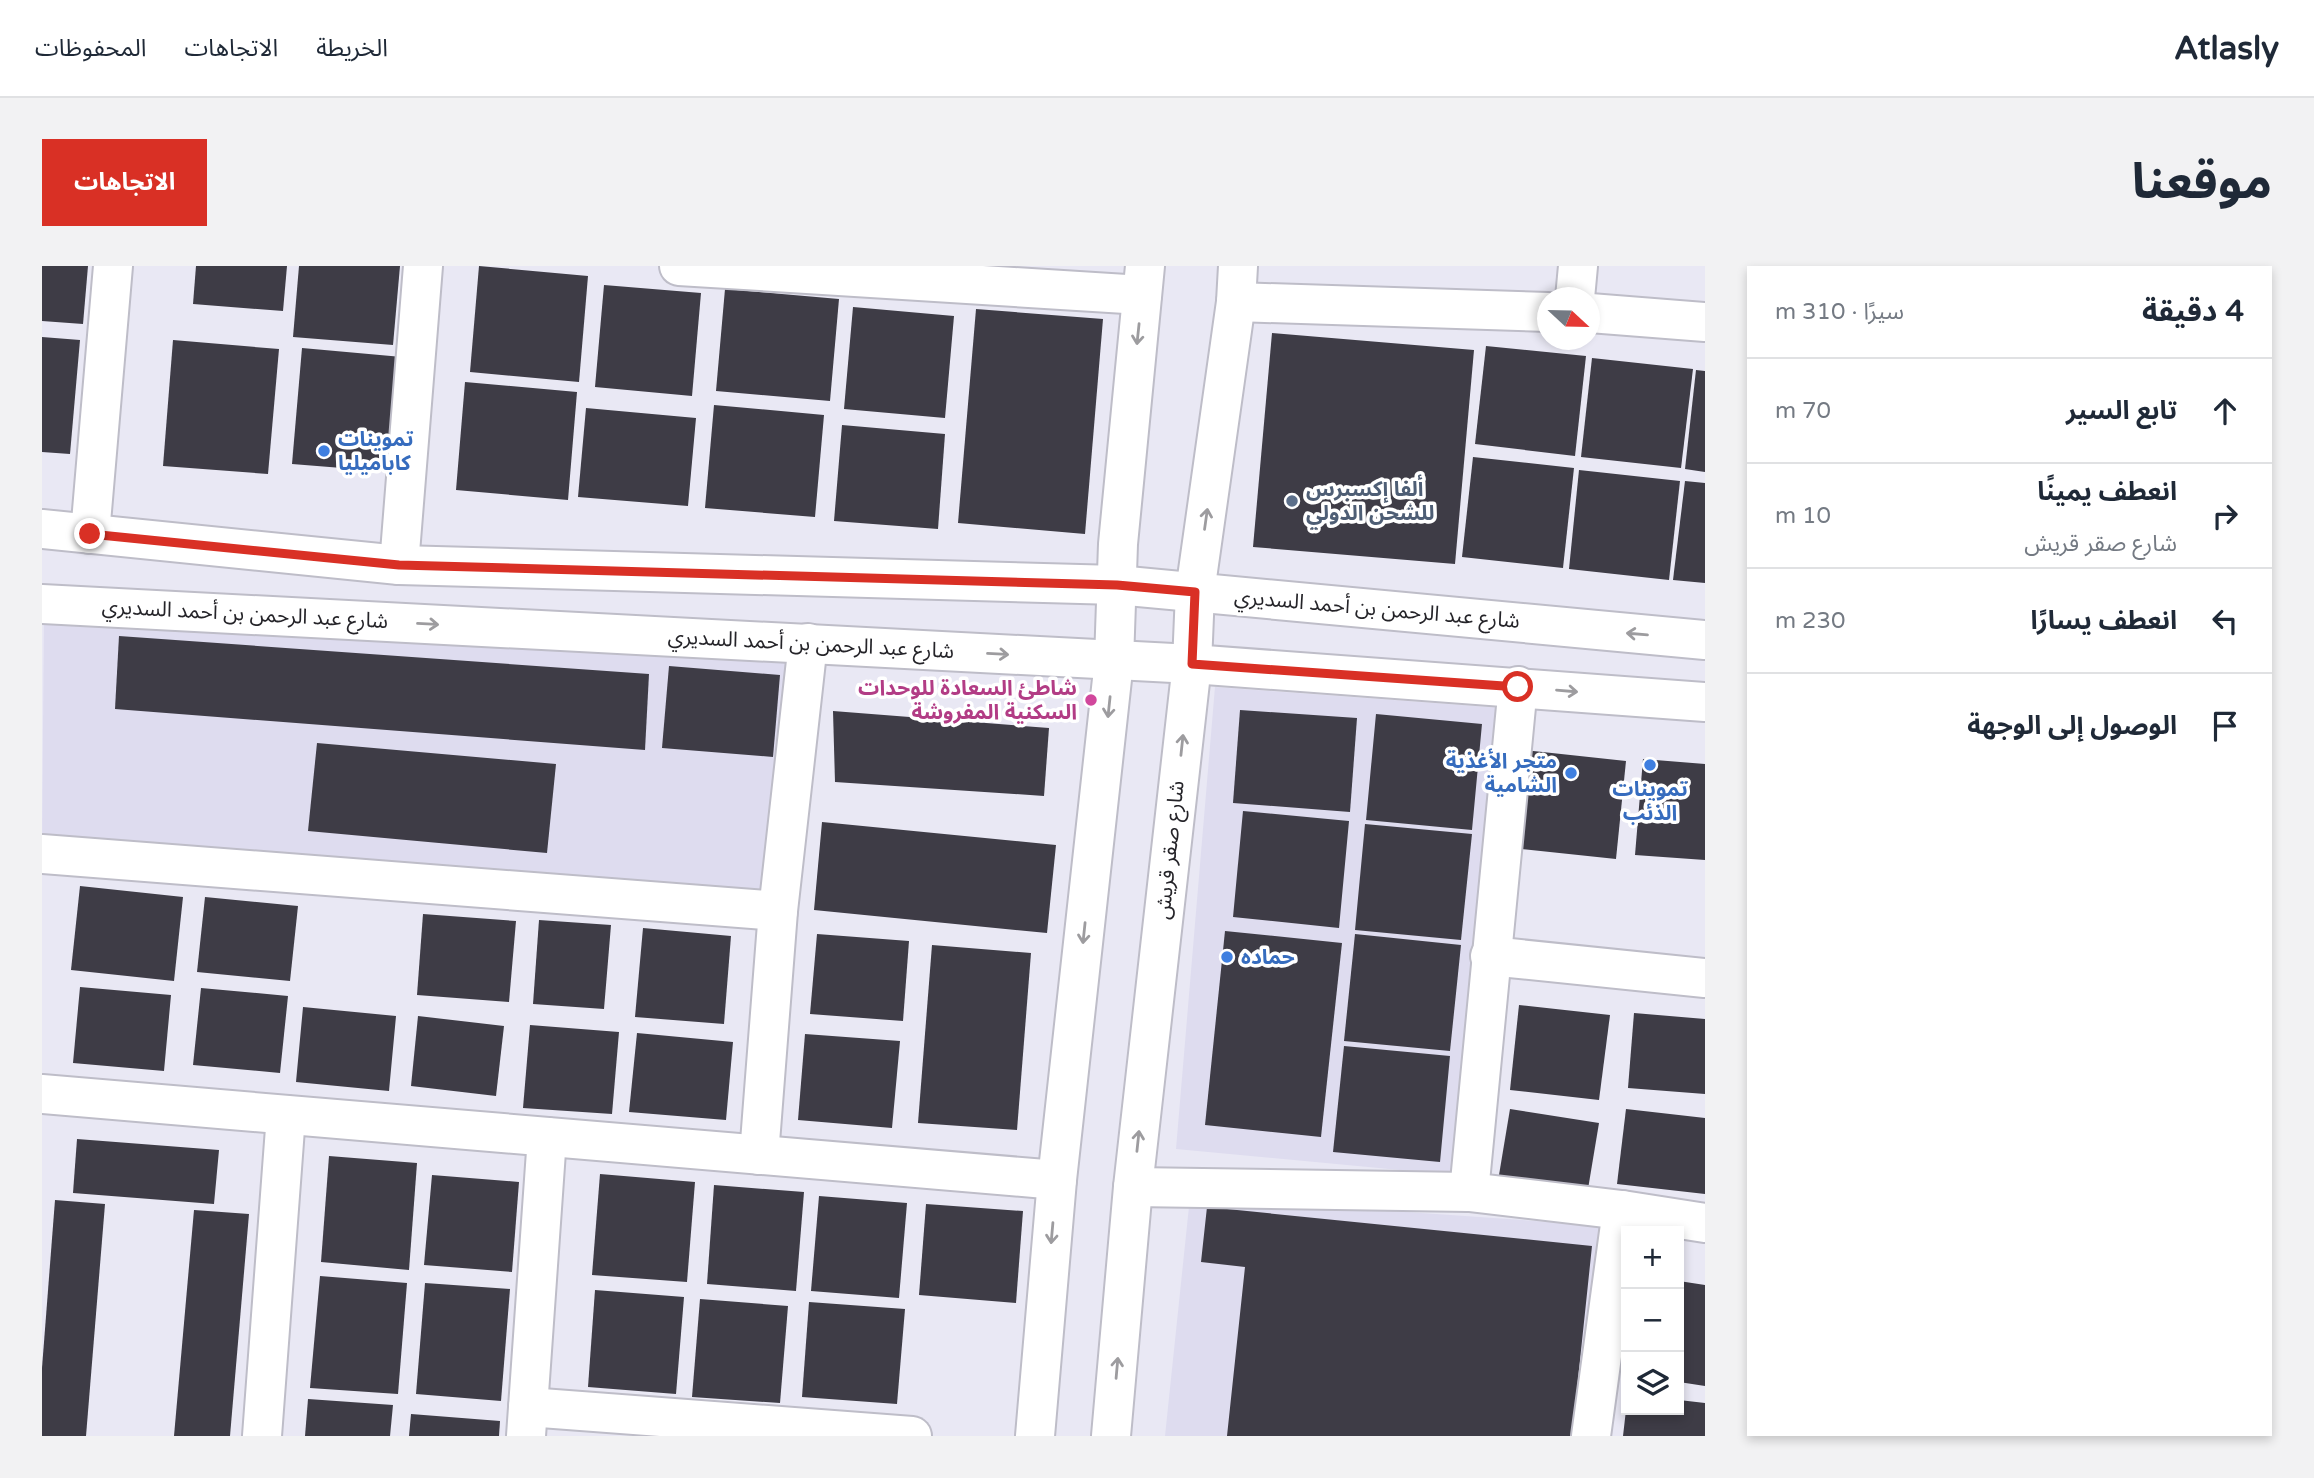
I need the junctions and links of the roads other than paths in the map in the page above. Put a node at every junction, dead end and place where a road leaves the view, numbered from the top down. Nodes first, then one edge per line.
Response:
1 (113, 266) edge
2 (423, 266) edge
3 (679, 266) edge
4 (1578, 266) edge
5 (811, 270) edge
6 (1143, 280) edge
7 (1237, 284) edge
8 (1576, 287) edge
9 (1537, 311) edge
10 (1600, 314) edge
11 (1705, 322) edge
12 (42, 529) edge
13 (90, 534) junction
14 (42, 535) edge
15 (399, 565) junction
16 (1117, 585) junction
17 (1195, 592) junction
18 (42, 604) edge
19 (1705, 640) edge
20 (808, 643) junction
21 (1114, 661) junction
22 (1192, 664) junction
23 (1518, 687) junction
24 (1705, 702) edge
25 (42, 854) edge
26 (778, 911) junction
27 (1490, 956) junction
28 (1705, 978) edge
29 (42, 1094) edge
30 (286, 1115) junction
31 (547, 1137) junction
32 (759, 1156) junction
33 (1057, 1181) junction
34 (1133, 1186) junction
35 (1469, 1192) junction
36 (1622, 1210) junction
37 (1705, 1223) edge
38 (527, 1421) edge
39 (262, 1436) edge
40 (912, 1436) edge
41 (1035, 1436) edge
42 (1111, 1436) edge
43 (1591, 1436) edge

1 - 13 street
2 - 15 street
3 - 5 street
4 - 8 street
5 - 6 street
6 -> 16 street
7 - 9 street
17 -> 7 street, شارع صقر قريش
10 - 11 street
12 - 13 street, شارع عبد الرحمن بن أحمد السديري
12 - 14 street
13 - 15 street, شارع عبد الرحمن بن أحمد السديري
15 - 16 street, شارع عبد الرحمن بن أحمد السديري
16 - 17 street, شارع عبد الرحمن بن أحمد السديري
16 - 21 street
19 -> 17 street, شارع عبد الرحمن بن أحمد السديري
17 - 22 street, شارع صقر قريش
18 -> 20 street, شارع عبد الرحمن بن أحمد السديري
20 -> 21 street, شارع عبد الرحمن بن أحمد السديري
20 - 26 street
21 - 22 street, شارع عبد الرحمن بن أحمد السديري
21 -> 33 street
22 - 23 street, شارع عبد الرحمن بن أحمد السديري
34 -> 22 street, شارع صقر قريش
23 -> 24 street, شارع عبد الرحمن بن أحمد السديري
23 - 27 street
25 - 26 street
26 - 32 street
27 - 28 street
27 - 35 street
29 - 30 street
30 - 31 street
30 - 39 street
31 - 32 street
31 - 38 street
32 - 33 street
33 -> 41 street
34 - 35 street
42 -> 34 street, شارع صقر قريش
35 - 36 street
36 - 37 street
36 - 43 street
38 - 40 street

